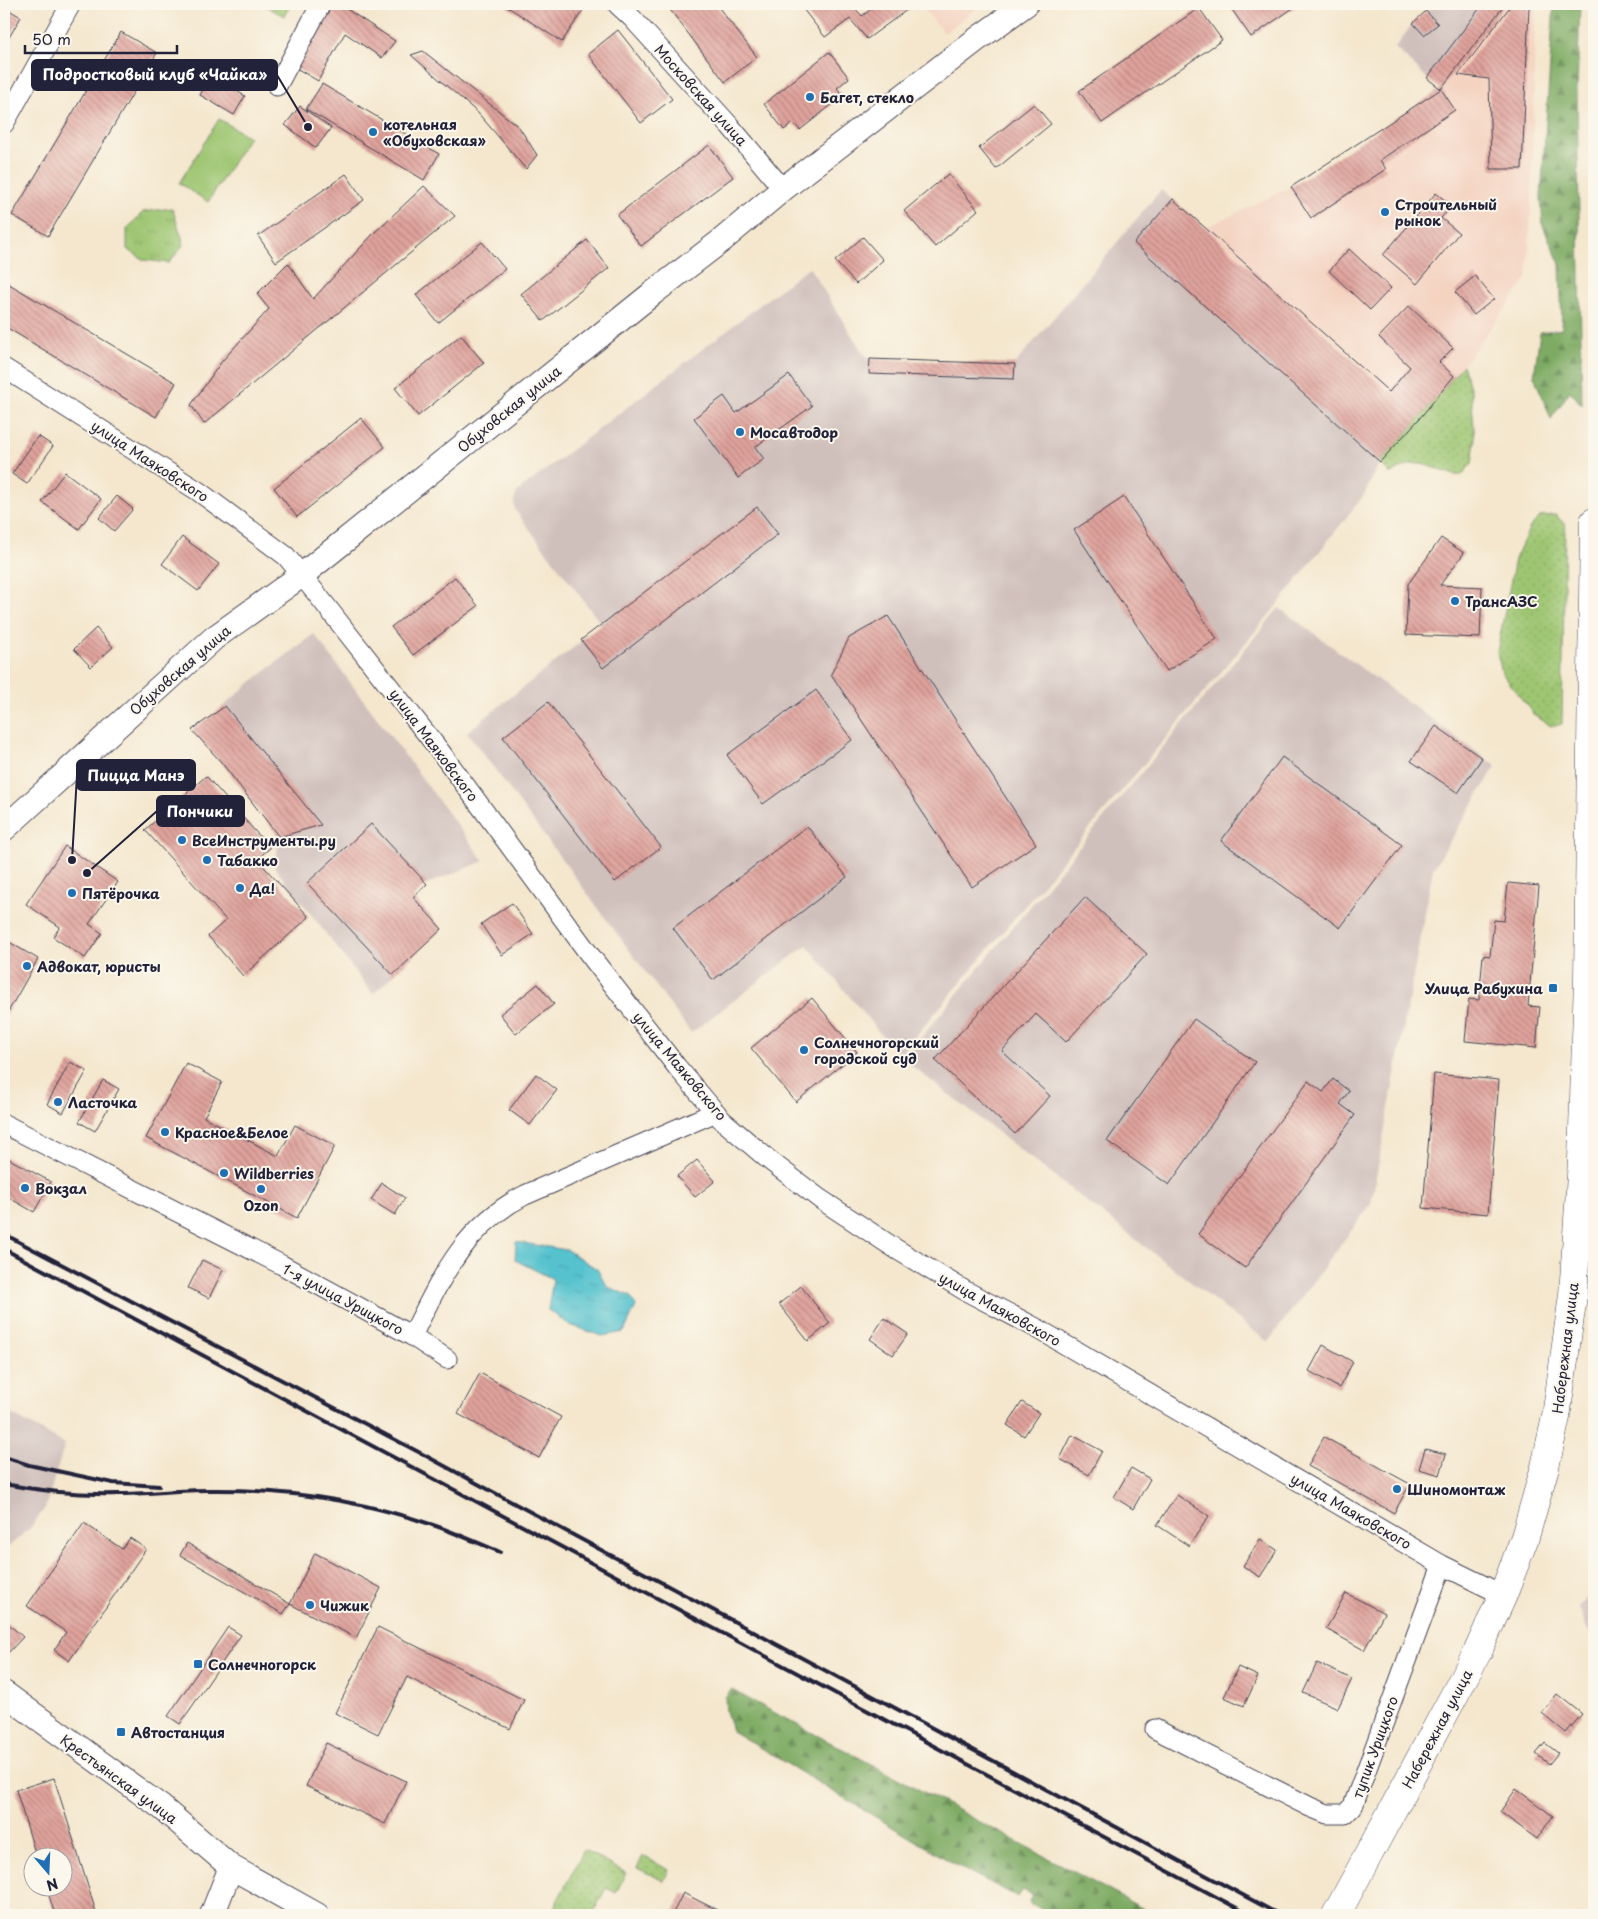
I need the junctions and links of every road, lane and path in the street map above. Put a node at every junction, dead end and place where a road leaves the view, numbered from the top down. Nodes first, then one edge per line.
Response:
1 (71, 4) edge
2 (321, 4) edge
3 (617, 4) edge
4 (1026, 4) edge
5 (277, 86) dead end
6 (4, 124) edge
7 (783, 189) junction
8 (4, 368) edge
9 (1594, 522) edge
10 (302, 576) junction
11 (4, 828) edge
12 (716, 1112) junction
13 (4, 1124) edge
14 (1585, 1252) edge
15 (412, 1336) junction
16 (447, 1359) dead end
17 (1442, 1565) junction
18 (1503, 1595) junction
19 (4, 1694) edge
20 (1155, 1729) dead end
21 (232, 1868) junction
22 (212, 1915) edge
23 (317, 1915) edge
24 (1336, 1915) edge

1 - 6 street
2 - 5 street
3 - 7 street, Московская улица
4 - 7 street, Обуховская улица
7 - 10 street, Обуховская улица
8 - 10 street, улица Маяковского
9 - 14 main road, Набережная улица
10 - 11 street, Обуховская улица
10 - 12 street, улица Маяковского
12 - 15 street, 1-я улица Урицкого
12 - 17 street, улица Маяковского
13 - 15 street, 1-я улица Урицкого
14 - 18 main road, Набережная улица
15 - 16 street
17 - 18 street, улица Маяковского
17 - 20 street, тупик Урицкого
18 - 24 main road, Набережная улица
19 - 21 street, Крестьянская улица
21 - 22 street
21 - 23 street, Крестьянская улица

